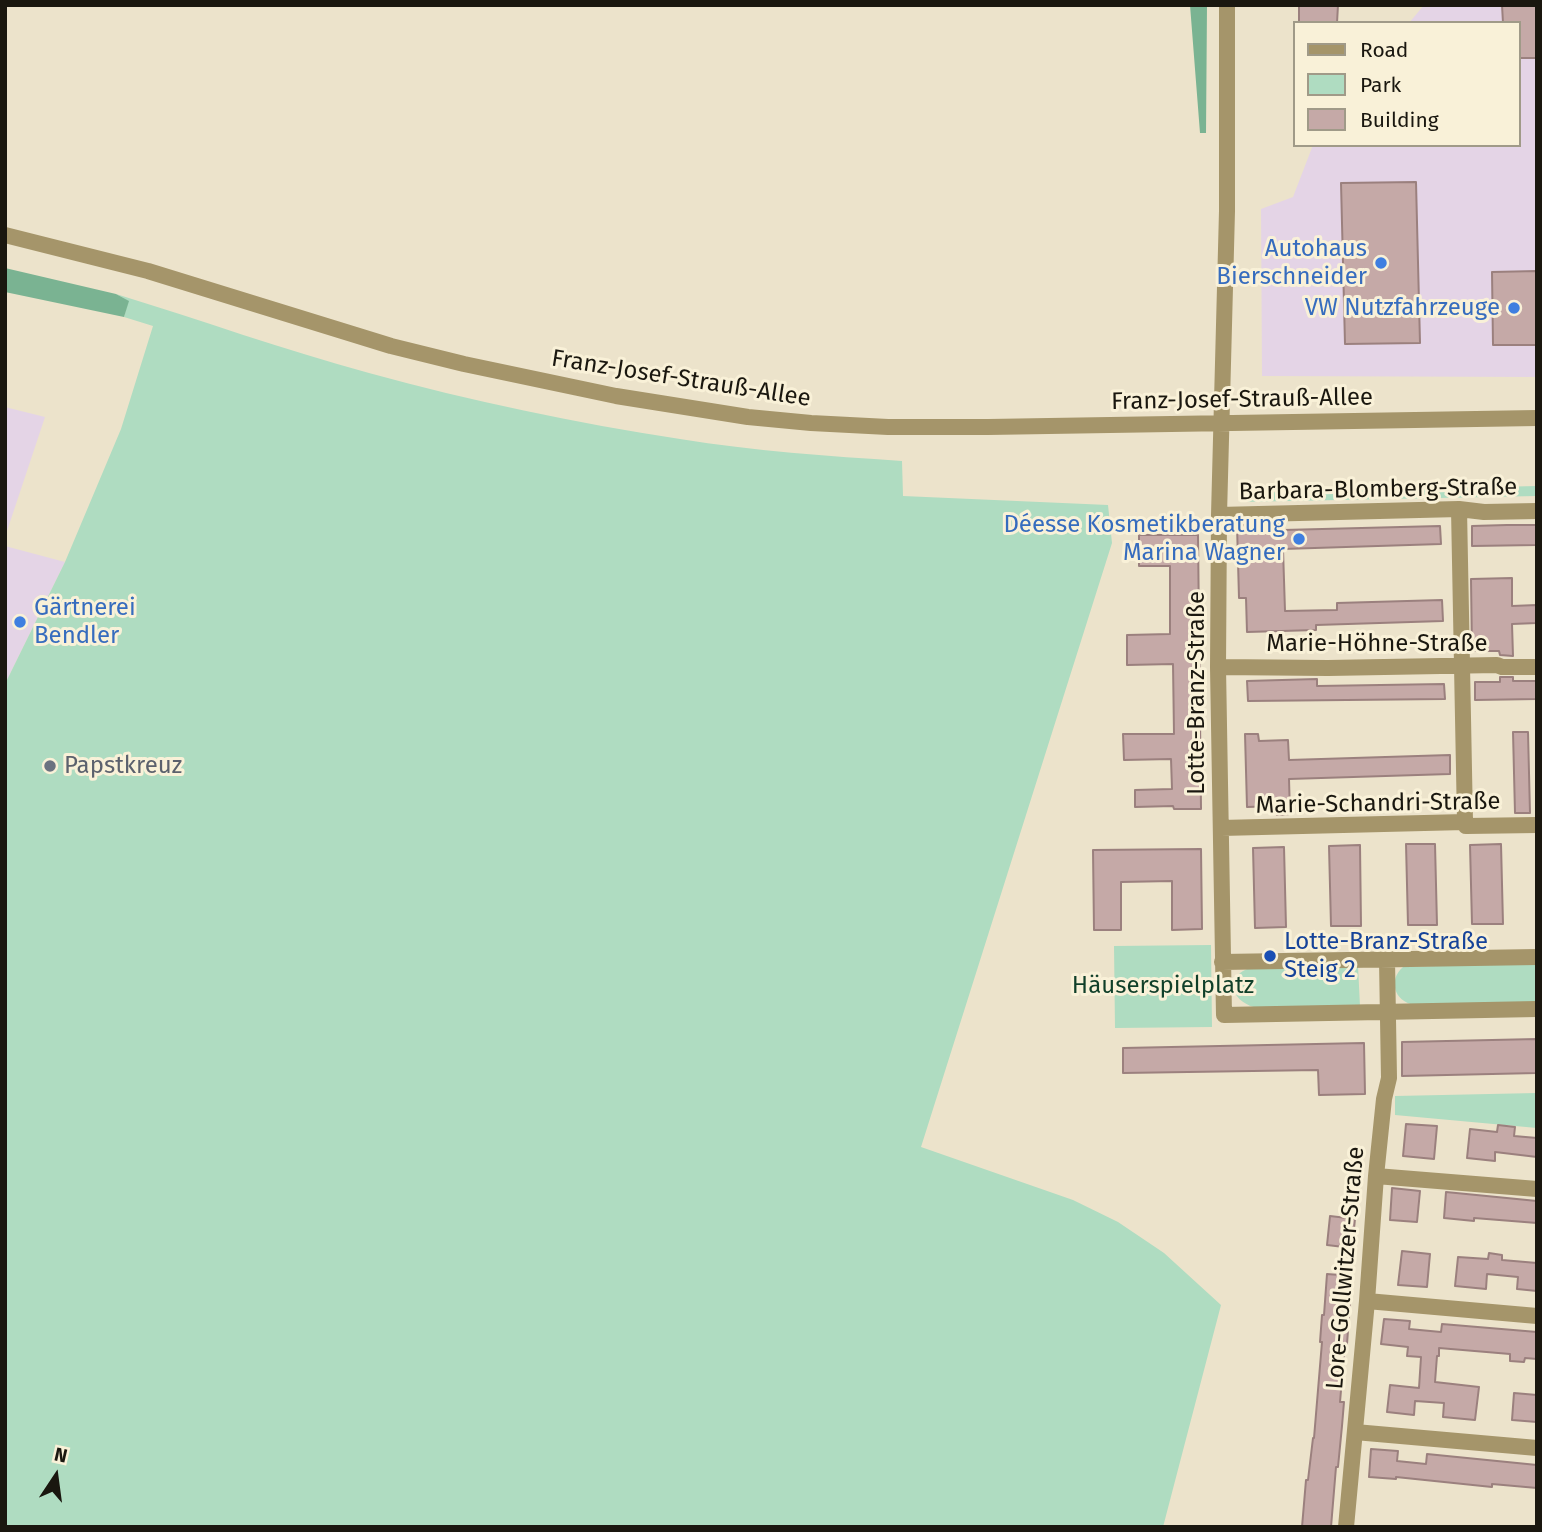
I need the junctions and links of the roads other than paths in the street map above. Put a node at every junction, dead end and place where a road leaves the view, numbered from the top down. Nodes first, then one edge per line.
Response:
1 (1227, 5) edge
2 (5, 235) edge
3 (1537, 418) edge
4 (1222, 423) junction
5 (1458, 509) junction
6 (1537, 511) edge
7 (1219, 515) junction
8 (1462, 666) junction
9 (1218, 667) junction
10 (1537, 667) edge
11 (1465, 822) junction
12 (1537, 825) edge
13 (1221, 828) junction
14 (1537, 957) edge
15 (1387, 960) junction
16 (1222, 962) junction
17 (1537, 1009) edge
18 (1388, 1013) junction
19 (1377, 1176) junction
20 (1537, 1189) edge
21 (1367, 1301) junction
22 (1537, 1316) edge
23 (1355, 1432) junction
24 (1537, 1448) edge
25 (1346, 1527) edge

1 - 4 street, Lotte-Branz-Straße
2 - 4 street, Franz-Josef-Strauß-Allee
3 - 4 street, Franz-Josef-Strauß-Allee
4 - 7 street, Lotte-Branz-Straße
5 - 6 street, Barbara-Blomberg-Straße
5 - 7 street, Barbara-Blomberg-Straße
5 - 8 street
7 - 9 street, Lotte-Branz-Straße
8 - 9 street, Marie-Höhne-Straße
8 - 10 street, Marie-Höhne-Straße
8 - 11 street
9 - 13 street, Lotte-Branz-Straße
11 - 12 street, Marie-Schandri-Straße
11 - 13 street, Marie-Schandri-Straße
13 - 16 street, Lotte-Branz-Straße
14 - 15 street
15 - 16 street
15 - 18 street, Lore-Gollwitzer-Straße
16 - 18 street, Lotte-Branz-Straße
17 - 18 street
18 - 19 street, Lore-Gollwitzer-Straße
19 - 20 street
19 - 21 street, Lore-Gollwitzer-Straße
21 - 22 street
21 - 23 street, Lore-Gollwitzer-Straße
23 - 24 street
23 - 25 street, Lore-Gollwitzer-Straße

